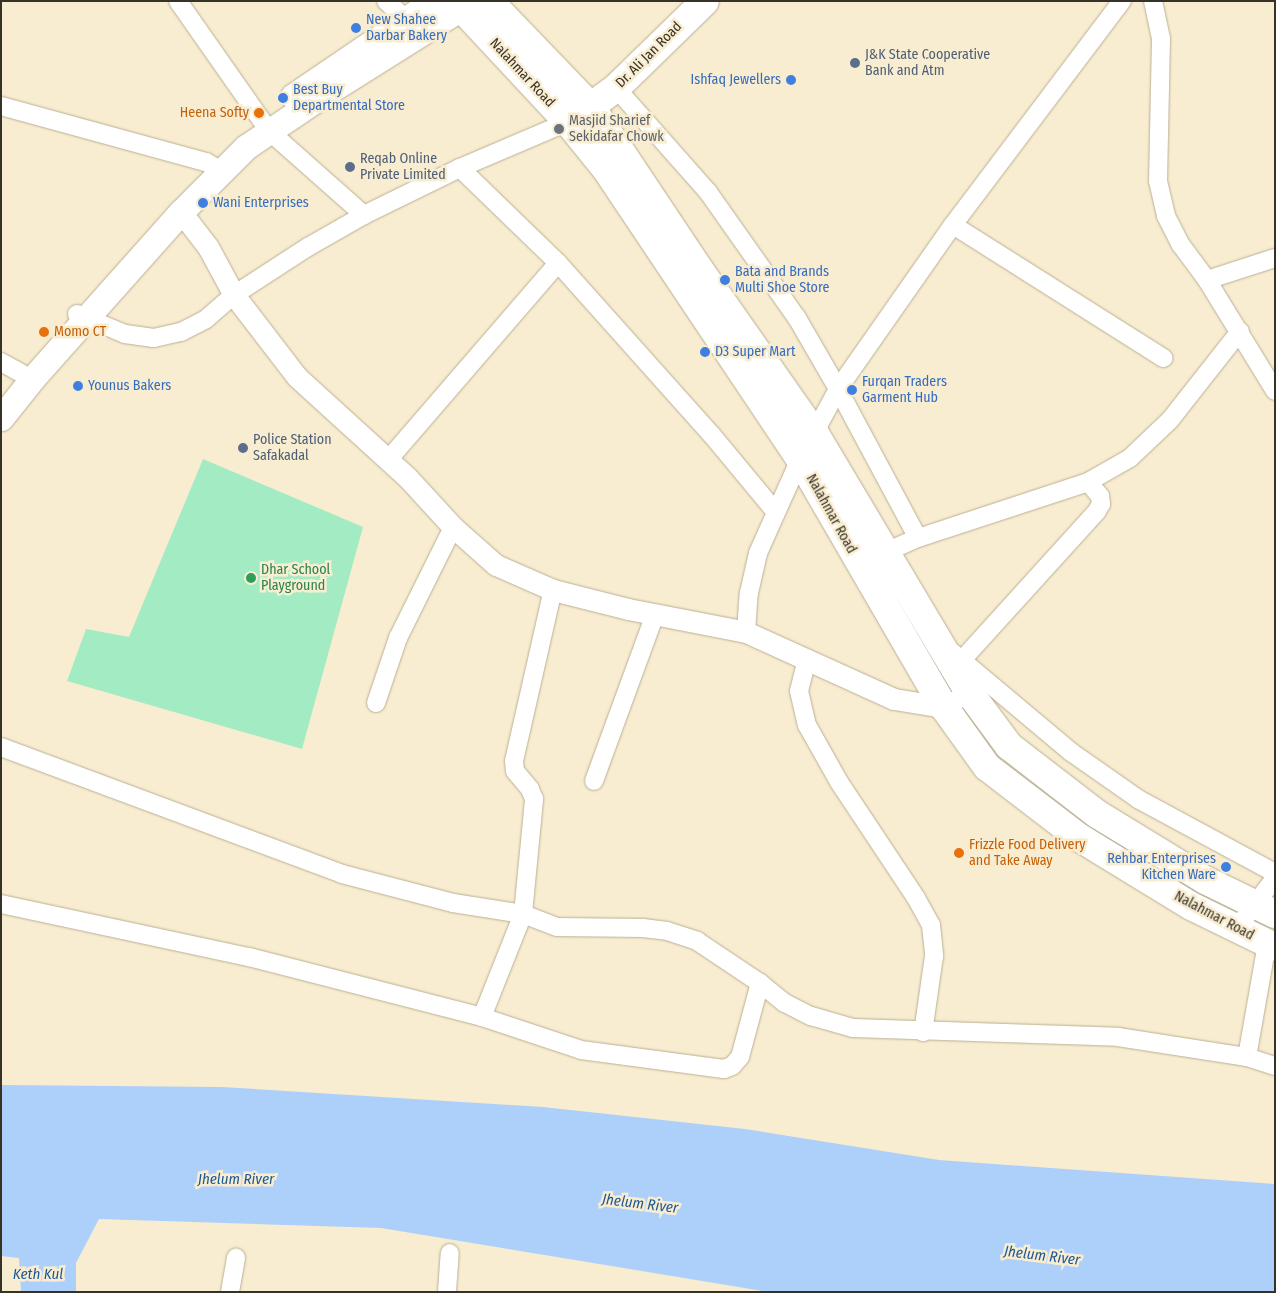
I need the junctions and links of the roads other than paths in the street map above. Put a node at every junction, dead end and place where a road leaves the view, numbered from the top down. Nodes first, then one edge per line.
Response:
1 (178, 1) edge
2 (386, 1) edge
3 (433, 1) edge
4 (489, 1) edge
5 (705, 1) edge
6 (1122, 1) edge
7 (1153, 1) edge
8 (458, 4) edge
9 (406, 19) junction
10 (616, 88) junction
11 (1, 106) edge
12 (591, 107) junction
13 (568, 122) junction
14 (264, 125) junction
15 (213, 166) junction
16 (460, 168) junction
17 (181, 212) junction
18 (364, 215) junction
19 (953, 225) junction
20 (1275, 258) edge
21 (558, 263) junction
22 (1207, 280) junction
23 (234, 295) junction
24 (80, 316) junction
25 (1240, 331) junction
26 (1163, 358) dead end
27 (11, 368) edge
28 (838, 389) junction
29 (1275, 391) edge
30 (1, 399) edge
31 (1, 418) edge
32 (815, 434) junction
33 (800, 459) junction
34 (388, 460) junction
35 (1088, 482) junction
36 (775, 511) junction
37 (453, 527) junction
38 (918, 538) junction
39 (886, 552) junction
40 (553, 590) junction
41 (655, 614) junction
42 (746, 632) junction
43 (938, 639) junction
44 (806, 659) junction
45 (962, 660) junction
46 (969, 692) junction
47 (376, 703) dead end
48 (944, 708) junction
49 (1, 747) edge
50 (594, 781) dead end
51 (1275, 873) edge
52 (1275, 878) edge
53 (1, 904) edge
54 (1265, 910) edge
55 (523, 914) junction
56 (1237, 928) junction
57 (1271, 945) edge
58 (760, 983) junction
59 (482, 1017) junction
60 (923, 1032) junction
61 (1247, 1057) junction
62 (1275, 1066) edge
63 (450, 1253) dead end
64 (236, 1258) dead end
65 (230, 1292) edge
66 (447, 1292) edge

1 - 14 street
2 - 9 street
3 - 9 main road
4 - 12 main road, Nalahmar Road
5 - 10 main road, Dr. Ali Jan Road
6 - 19 street
7 - 22 street
8 - 13 main road, Nalahmar Road
8 - 14 main road
9 - 14 main road
10 - 12 main road, Dr. Ali Jan Road
10 - 28 street
11 - 15 street
12 - 13 main road
12 - 32 main road, Nalahmar Road
13 - 16 street
13 - 33 main road, Nalahmar Road
14 - 15 main road
14 - 18 street
15 - 17 main road
15 - 24 main road
16 - 18 street
16 - 21 street
17 - 23 street
17 - 24 main road
18 - 23 street
19 - 26 street
19 - 28 street
20 - 22 street
21 - 34 street
21 - 36 street
22 - 25 street
23 - 24 street
23 - 34 street
24 - 27 main road
24 - 31 main road
25 - 29 street
25 - 35 street
27 - 30 main road
28 - 32 street
28 - 38 street
32 - 33 street
32 - 39 main road, Nalahmar Road
33 - 36 street
33 - 48 main road, Nalahmar Road
34 - 37 street
35 - 38 street
35 - 45 street
36 - 42 street
37 - 40 street
37 - 47 street
38 - 39 street
39 - 43 main road, Nalahmar Road
40 - 41 street
40 - 55 street
41 - 42 street
41 - 50 street
42 - 44 street
43 - 45 street
43 - 46 main road, Nalahmar Road
44 - 48 street
44 - 60 street
45 - 51 street
46 - 48 street
46 - 54 main road, Nalahmar Road
48 - 56 main road, Nalahmar Road
49 - 55 street
52 - 54 street
53 - 59 street
54 - 56 street
55 - 58 street
55 - 59 street
56 - 57 main road, Nalahmar Road
57 - 61 street
58 - 59 street
58 - 60 street
60 - 61 street
61 - 62 street
63 - 66 street
64 - 65 street

